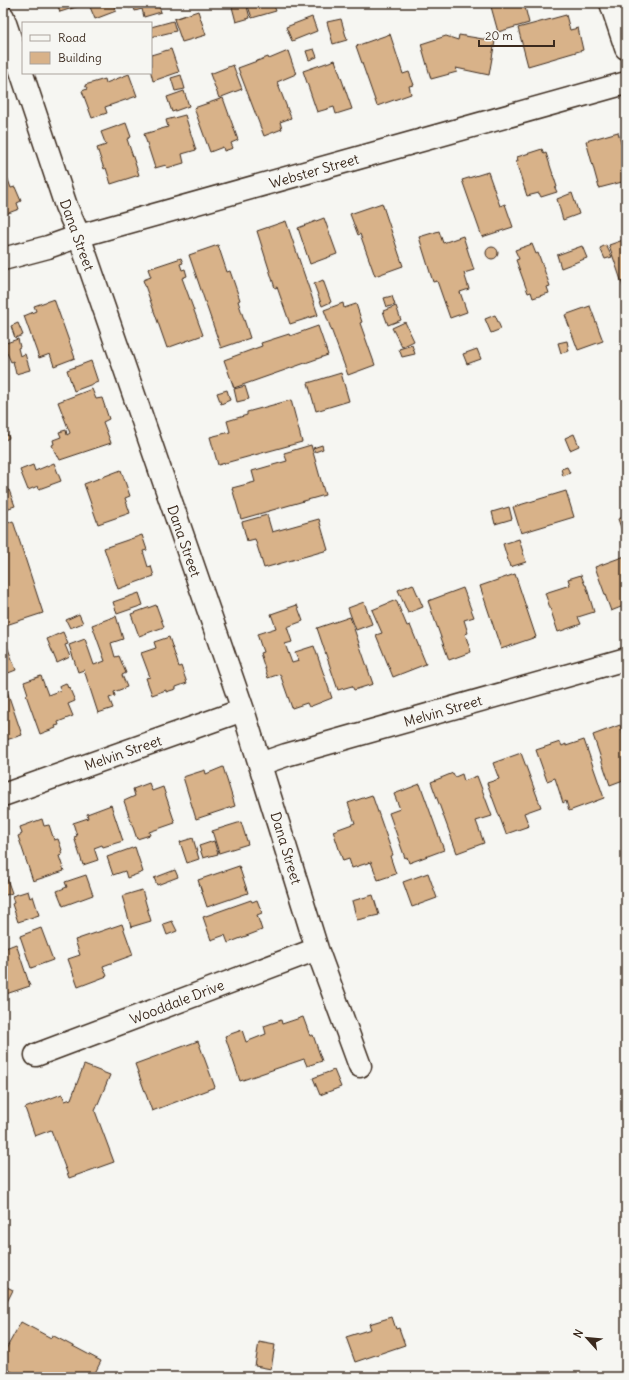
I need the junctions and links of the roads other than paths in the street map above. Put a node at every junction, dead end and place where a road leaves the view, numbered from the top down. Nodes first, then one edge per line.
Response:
1 (611, 3) edge
2 (3, 17) edge
3 (626, 48) edge
4 (626, 83) edge
5 (79, 236) junction
6 (3, 259) edge
7 (626, 659) edge
8 (243, 710) junction
9 (260, 764) junction
10 (3, 795) edge
11 (317, 949) junction
12 (36, 1055) dead end
13 (360, 1066) dead end

1 - 3 street
2 - 5 street, Dana Street
4 - 5 street, Webster Street
5 - 6 street, Webster Street
5 - 8 street, Dana Street
7 - 9 street, Melvin Street
8 - 9 street, Dana Street
8 - 10 street, Melvin Street
9 - 11 street, Dana Street
11 - 12 street, Wooddale Drive
11 - 13 street, Dana Street

